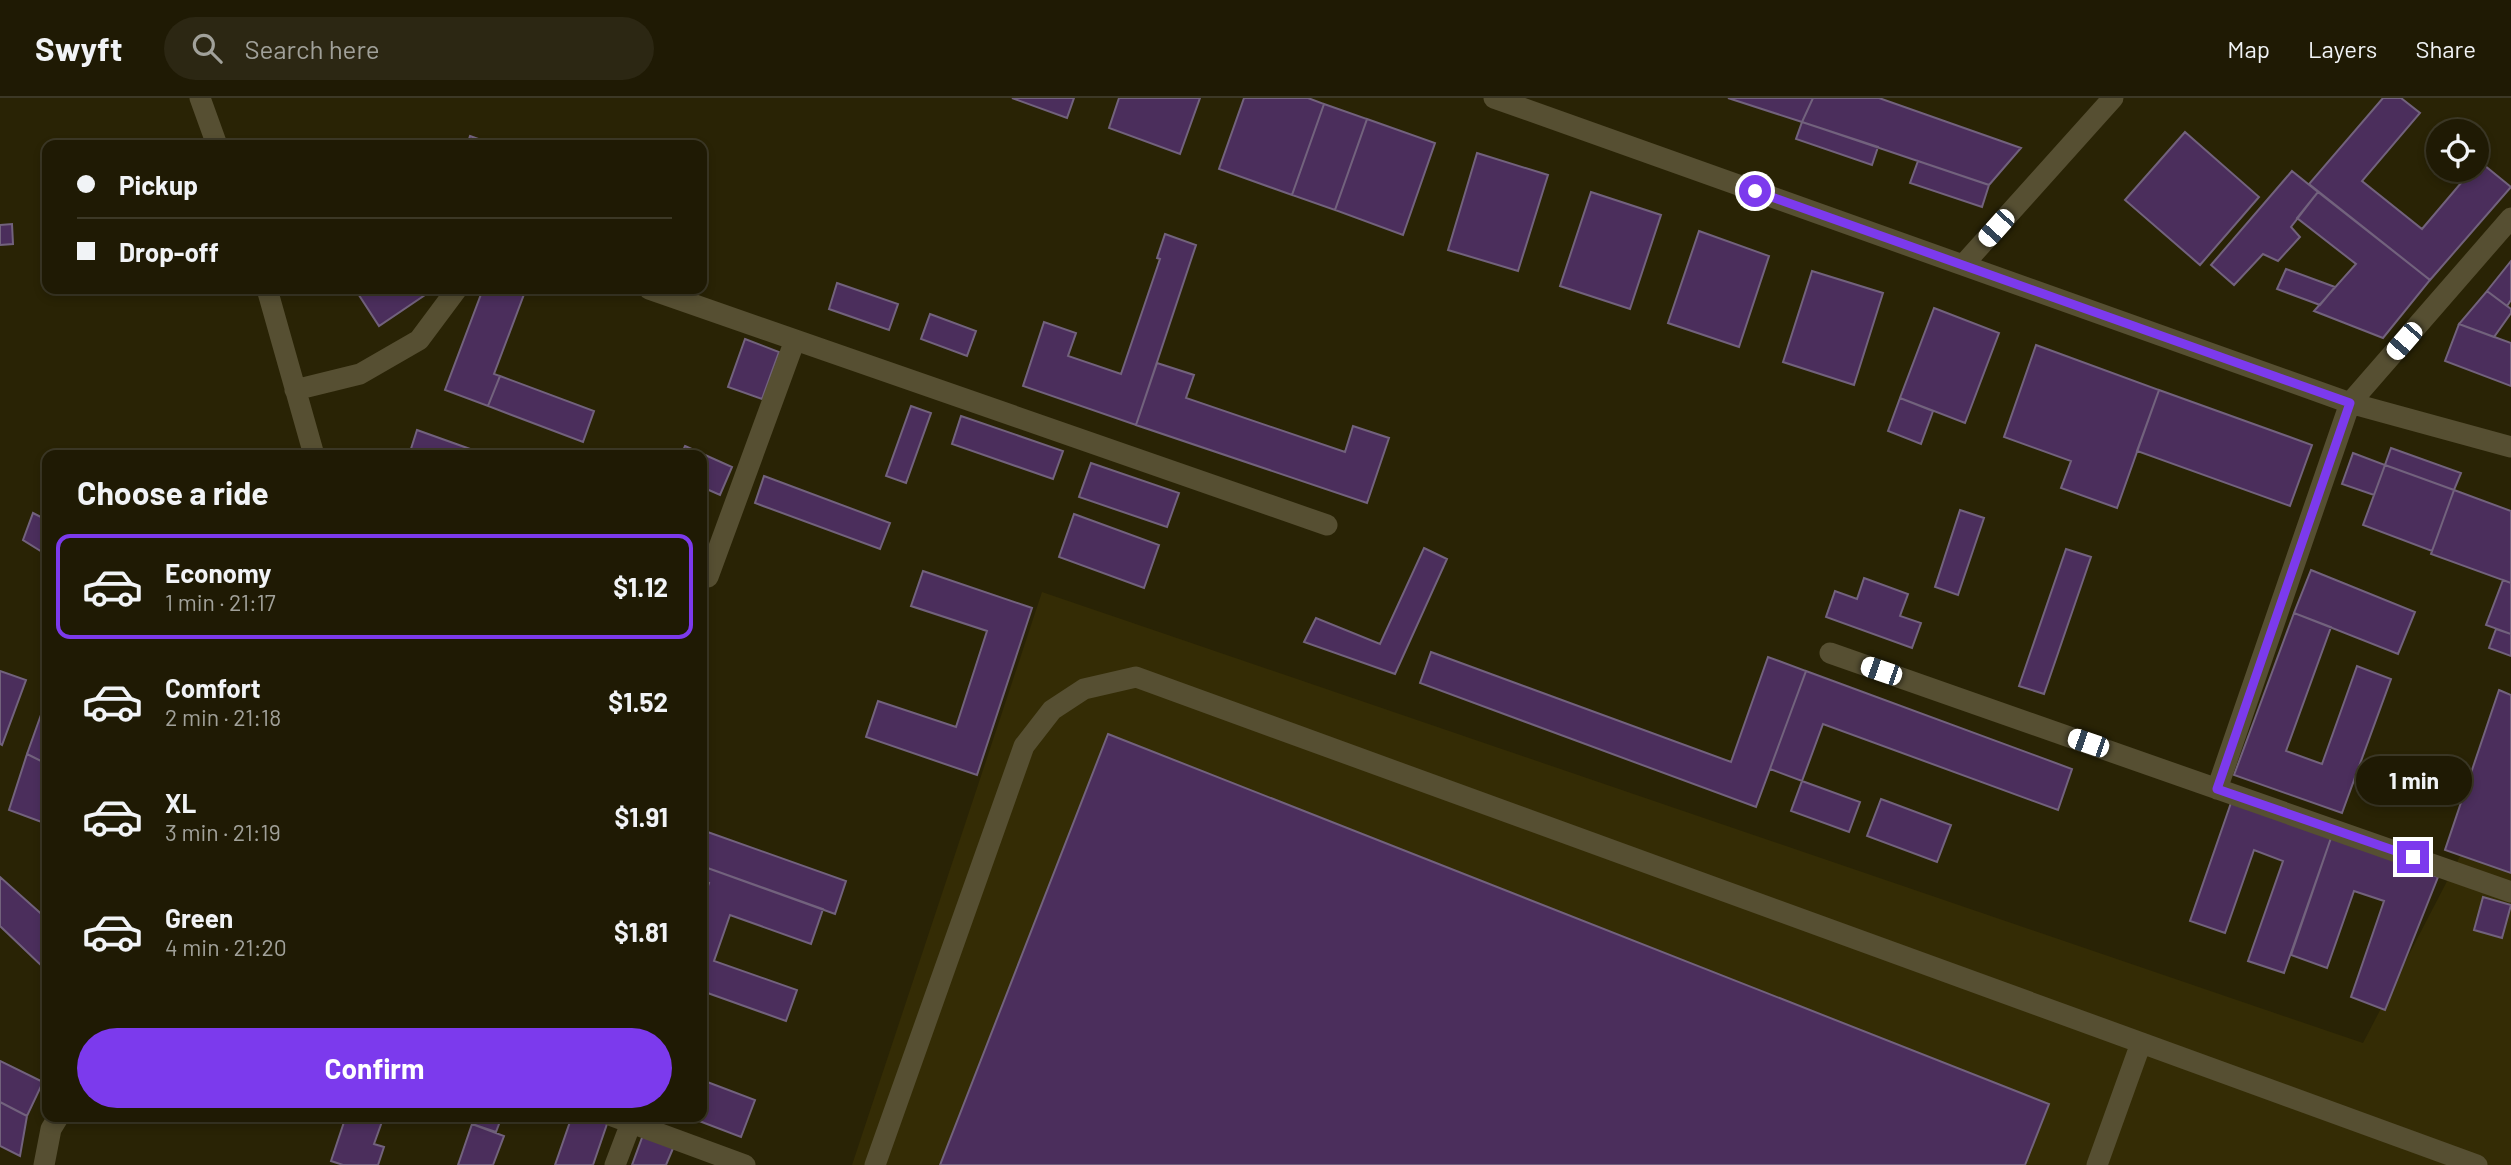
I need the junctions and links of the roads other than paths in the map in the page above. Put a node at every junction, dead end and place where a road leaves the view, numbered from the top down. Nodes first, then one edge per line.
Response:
1 (200, 98) edge
2 (1494, 98) edge
3 (2113, 98) edge
4 (215, 140) edge
5 (2511, 218) edge
6 (1963, 265) junction
7 (268, 294) edge
8 (453, 294) edge
9 (663, 294) edge
10 (795, 340) junction
11 (295, 390) junction
12 (2350, 403) junction
13 (2511, 447) edge
14 (313, 450) edge
15 (1327, 525) dead end
16 (708, 577) dead end
17 (1830, 653) dead end
18 (2217, 789) junction
19 (2511, 892) edge
20 (2141, 1043) junction
21 (56, 1122) edge
22 (622, 1122) edge
23 (627, 1122) edge
24 (44, 1165) edge
25 (615, 1165) edge
26 (745, 1165) edge
27 (874, 1165) edge
28 (2098, 1165) edge
29 (2477, 1165) edge

1 - 4 street
2 - 6 street
3 - 6 street
5 - 12 street
6 - 12 street
7 - 11 street
8 - 11 street
9 - 10 street
10 - 15 street
10 - 16 street
11 - 14 street
12 - 13 street
12 - 18 street
17 - 18 street
18 - 19 street
20 - 27 street
20 - 28 street
20 - 29 street
21 - 24 street
22 - 25 street
23 - 26 street

